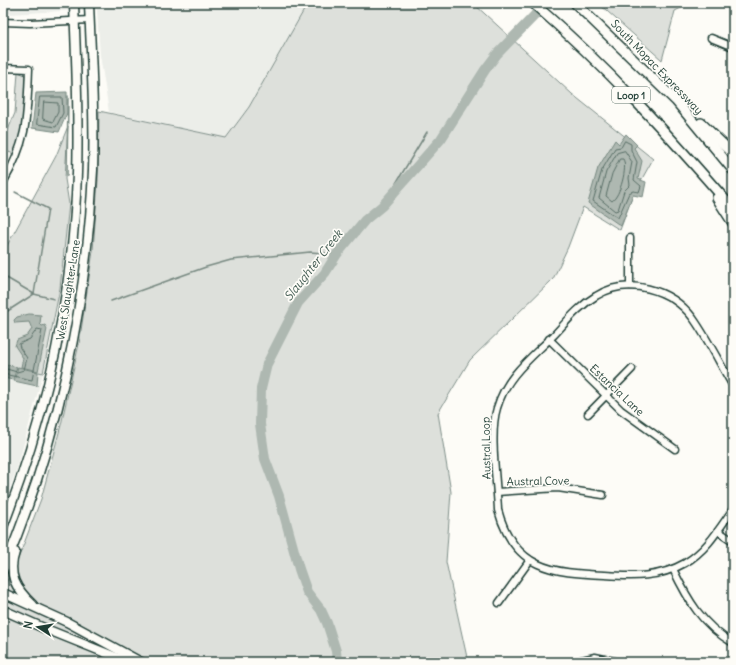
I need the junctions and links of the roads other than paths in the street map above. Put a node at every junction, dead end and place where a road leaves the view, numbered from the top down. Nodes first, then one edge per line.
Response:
1 (74, 3) edge
2 (89, 3) edge
3 (533, 3) edge
4 (575, 3) edge
5 (90, 20) junction
6 (74, 21) junction
7 (3, 22) edge
8 (711, 38) dead end
9 (733, 47) edge
10 (3, 68) edge
11 (676, 101) junction
12 (733, 154) edge
13 (733, 170) edge
14 (703, 175) junction
15 (3, 184) edge
16 (733, 209) edge
17 (733, 223) edge
18 (630, 238) dead end
19 (630, 286) junction
20 (549, 339) junction
21 (632, 369) dead end
22 (733, 386) edge
23 (606, 395) junction
24 (44, 399) junction
25 (58, 404) junction
26 (588, 414) dead end
27 (675, 449) dead end
28 (497, 492) junction
29 (603, 495) dead end
30 (733, 509) edge
31 (24, 518) junction
32 (3, 527) edge
33 (718, 531) junction
34 (733, 541) edge
35 (530, 560) junction
36 (673, 569) junction
37 (3, 570) edge
38 (3, 593) edge
39 (499, 603) dead end
40 (38, 609) junction
41 (3, 610) edge
42 (733, 643) edge
43 (128, 662) edge
44 (141, 662) edge
45 (573, 662) edge
46 (619, 662) edge

1 - 6 main road, West Slaughter Lane
2 - 5 main road, West Slaughter Lane
3 - 14 highway, Loop 1
4 - 11 highway, South Mopac Expressway / Loop 1
5 - 6 street
5 - 25 main road, West Slaughter Lane
6 - 7 street
6 - 24 main road, West Slaughter Lane
8 - 9 street
10 - 15 street
11 - 12 highway
11 - 13 highway, South Mopac Expressway / Loop 1
14 - 16 highway, Loop 1
14 - 17 highway
18 - 19 street
19 - 20 street, Austral Loop
19 - 22 street, Austral Loop
20 - 23 street, Estancia Lane
20 - 28 street, Austral Loop
21 - 23 street
23 - 26 street
23 - 27 street, Estancia Lane
24 - 25 main road
24 - 32 main road, West Slaughter Lane
25 - 31 main road, West Slaughter Lane
28 - 29 street, Austral Cove
28 - 35 street, Austral Loop
30 - 33 street, Austral Loop
31 - 37 main road, West Slaughter Lane
31 - 40 main road
33 - 34 street
33 - 36 street, Austral Loop
35 - 36 street, Austral Loop
35 - 39 street
36 - 42 street
38 - 40 main road
40 - 44 main road
41 - 43 main road
45 - 46 street

